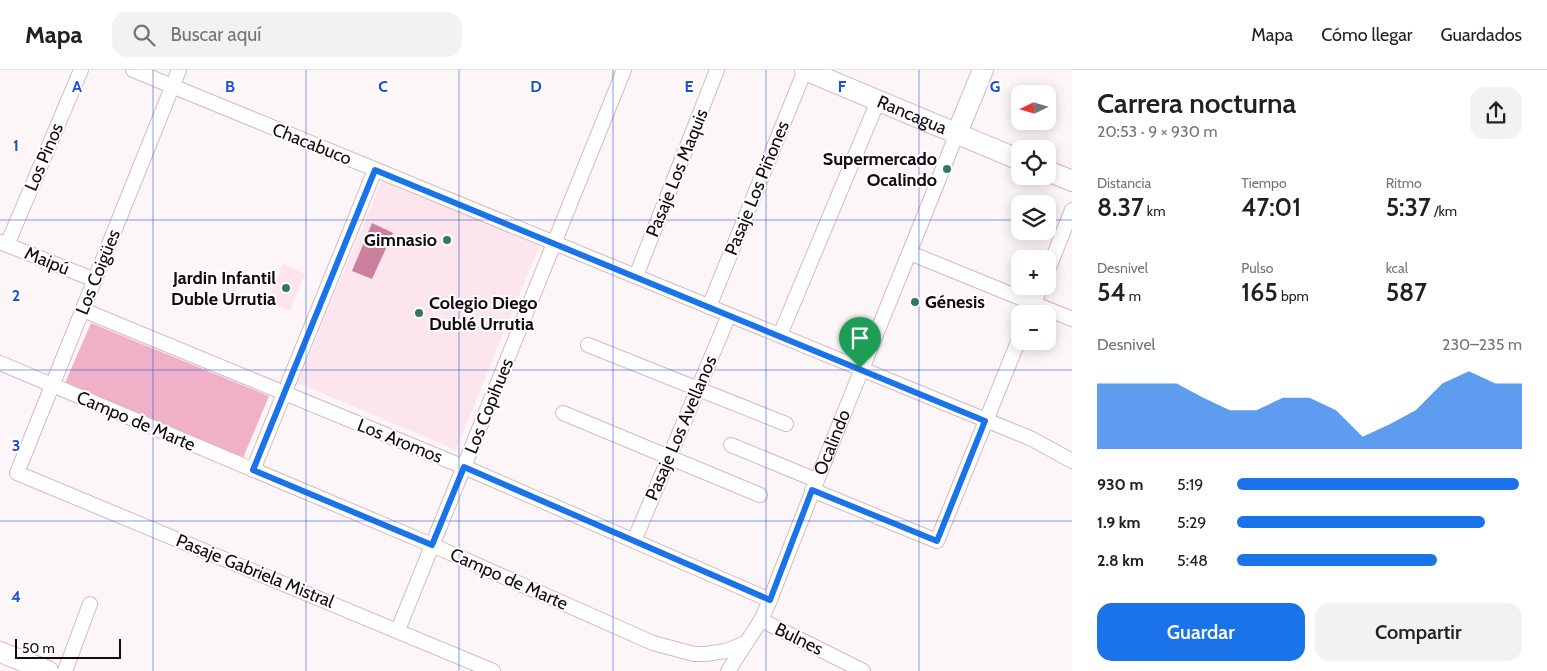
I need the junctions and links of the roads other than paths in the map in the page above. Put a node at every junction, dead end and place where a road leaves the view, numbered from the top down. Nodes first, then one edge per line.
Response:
1 (81, 70) edge
2 (133, 70) edge
3 (179, 70) edge
4 (624, 70) edge
5 (718, 70) edge
6 (805, 70) edge
7 (984, 70) edge
8 (172, 86) junction
9 (878, 100) junction
10 (957, 133) junction
11 (1011, 156) edge
12 (375, 170) junction
13 (1056, 175) edge
14 (1072, 182) edge
15 (1072, 210) edge
16 (3, 243) edge
17 (554, 243) junction
18 (1056, 250) edge
19 (910, 253) junction
20 (636, 276) junction
21 (95, 280) junction
22 (1023, 305) edge
23 (709, 307) junction
24 (83, 310) junction
25 (729, 315) junction
26 (1056, 315) edge
27 (1072, 319) edge
28 (780, 336) junction
29 (588, 345) dead end
30 (1014, 350) edge
31 (0, 363) edge
32 (860, 368) junction
33 (53, 385) junction
34 (697, 389) junction
35 (284, 393) junction
36 (563, 413) dead end
37 (985, 421) junction
38 (786, 424) dead end
39 (731, 445) dead end
40 (669, 457) junction
41 (1072, 462) edge
42 (464, 467) junction
43 (253, 470) junction
44 (16, 473) joint
45 (814, 485) junction
46 (760, 494) dead end
47 (634, 541) junction
48 (432, 545) junction
49 (770, 600) junction
50 (90, 604) dead end
51 (761, 620) junction
52 (398, 630) junction
53 (745, 643) junction
54 (0, 652) edge
55 (48, 671) edge
56 (65, 671) edge
57 (493, 671) edge
58 (728, 671) edge
59 (863, 671) edge

1 - 16 street, Los Pinos
2 - 8 street, Chacabuco
3 - 8 street, Los Coigües
4 - 17 street, Los Copihues
5 - 20 street, Pasaje Los Maquis
6 - 9 main road, Rancagua
6 - 23 street, Pasaje Los Piñones
7 - 10 main road, Ocalindo
8 - 12 street, Chacabuco
8 - 21 street, Los Coigües
9 - 10 main road, Rancagua
9 - 28 street
10 - 11 main road, Rancagua
10 - 19 street, Ocalindo
12 - 17 street, Chacabuco
12 - 35 street
13 - 14 main road
15 - 18 street
16 - 21 street, Maipú
17 - 20 street, Chacabuco
17 - 42 street, Los Copihues
19 - 22 street
19 - 32 street, Ocalindo
20 - 23 street, Chacabuco
21 - 24 street, Los Coigües
23 - 25 street, Chacabuco
24 - 33 street, Los Coigües
24 - 35 street, Los Aromos
25 - 28 street, Chacabuco
25 - 34 street, Pasaje Los Avellanos
26 - 27 street
28 - 32 street, Chacabuco
29 - 34 street
30 - 37 street
31 - 33 street, Campo de Marte
32 - 37 street, Chacabuco
32 - 45 street, Ocalindo
33 - 43 street, Campo de Marte
33 - 44 street, Los Coigües
34 - 38 street
34 - 40 street, Pasaje Los Avellanos
35 - 42 street, Los Aromos
35 - 43 street
36 - 40 street
37 - 41 street, Chacabuco
37 - 45 street
39 - 45 street
40 - 46 street
40 - 47 street, Pasaje Los Avellanos
42 - 47 street, Los Aromos
42 - 48 street, Los Copihues
43 - 48 street, Campo de Marte
44 - 52 street, Pasaje Gabriela Mistral
45 - 49 street, Ocalindo
47 - 49 street, Los Aromos
48 - 52 street, Los Copihues
48 - 53 street, Campo de Marte
49 - 51 street, Ocalindo
50 - 56 street
51 - 53 street, Ocalindo
51 - 59 street, Bulnes
52 - 57 street, Pasaje Gabriela Mistral
53 - 58 street, Ocalindo
54 - 55 main road

